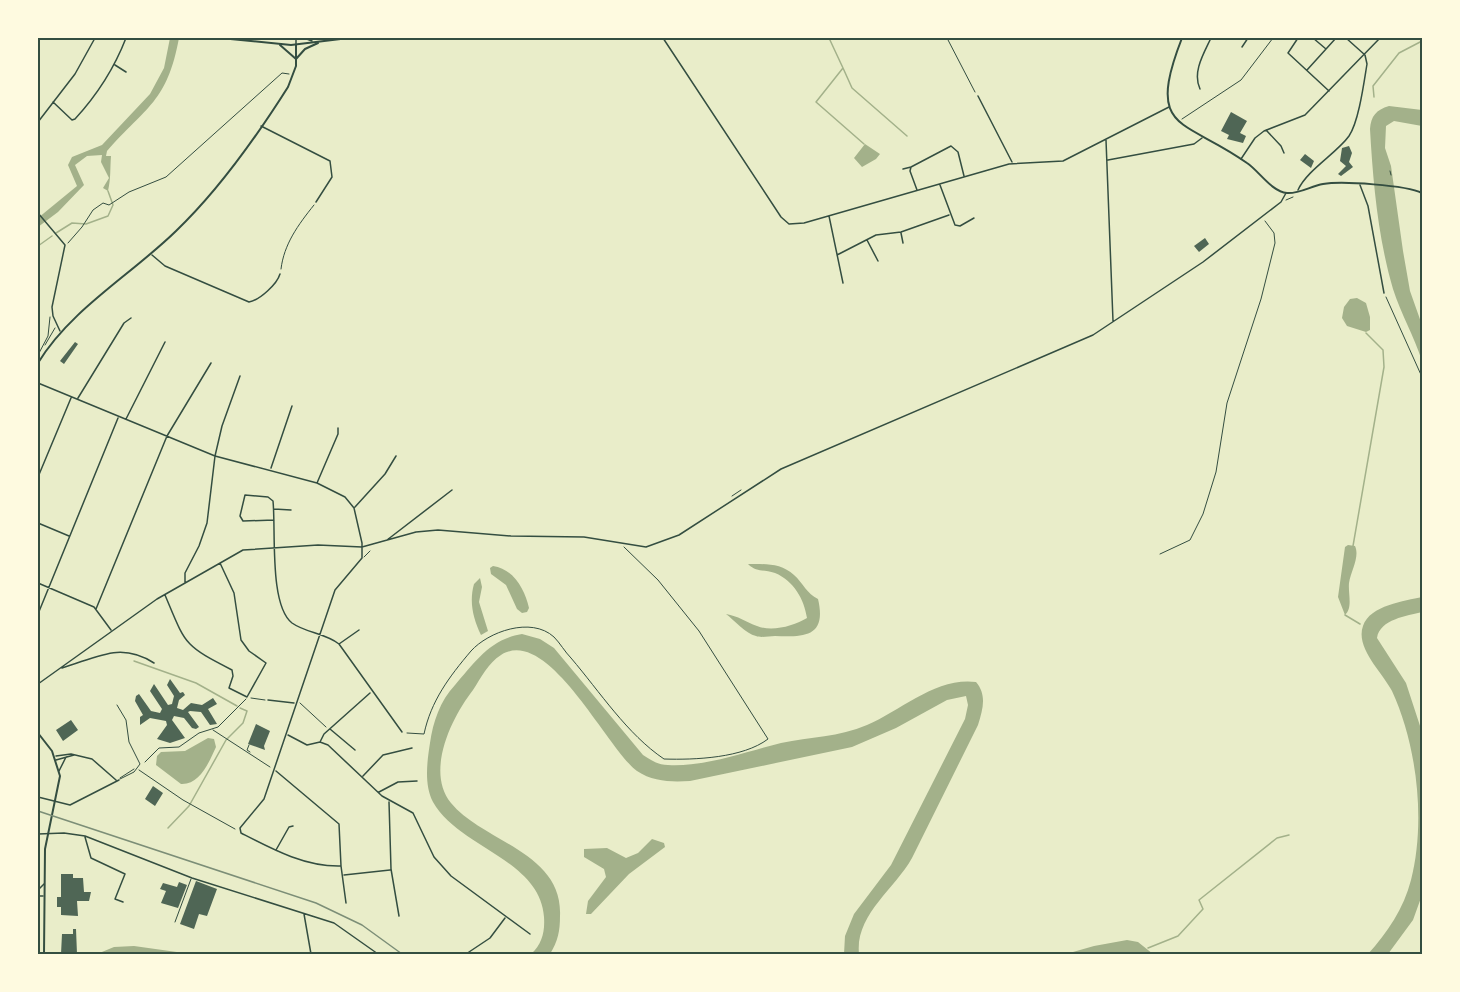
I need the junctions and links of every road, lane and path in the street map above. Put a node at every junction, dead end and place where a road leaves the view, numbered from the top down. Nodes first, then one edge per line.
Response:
1 (95, 38) edge
2 (126, 38) edge
3 (220, 38) edge
4 (265, 38) edge
5 (296, 38) edge
6 (304, 38) edge
7 (349, 38) edge
8 (663, 38) edge
9 (947, 38) edge
10 (1182, 38) edge
11 (1211, 38) edge
12 (1248, 38) edge
13 (1273, 38) edge
14 (1298, 38) edge
15 (1313, 38) edge
16 (1336, 38) edge
17 (1346, 38) edge
18 (1380, 38) edge
19 (290, 39) edge
20 (317, 43) junction
21 (280, 45) junction
22 (296, 45) junction
23 (1242, 47) dead end
24 (1326, 49) junction
25 (1365, 55) junction
26 (296, 59) junction
27 (115, 65) junction
28 (1307, 70) junction
29 (126, 72) dead end
30 (293, 76) junction
31 (1200, 88) dead end
32 (1329, 92) junction
33 (978, 96) joint
34 (53, 102) junction
35 (1170, 107) junction
36 (1178, 121) junction
37 (38, 122) edge
38 (261, 126) junction
39 (1266, 130) junction
40 (1202, 138) junction
41 (948, 140) dead end
42 (1106, 141) junction
43 (951, 146) junction
44 (1284, 153) dead end
45 (1241, 159) junction
46 (1107, 160) junction
47 (1013, 163) junction
48 (911, 167) junction
49 (903, 169) dead end
50 (1390, 171) dead end
51 (1391, 175) dead end
52 (964, 176) junction
53 (940, 184) junction
54 (1360, 185) junction
55 (917, 190) junction
56 (1299, 192) junction
57 (1286, 193) junction
58 (1422, 193) edge
59 (1293, 197) dead end
60 (316, 202) joint
61 (38, 213) edge
62 (949, 214) junction
63 (829, 216) junction
64 (1262, 217) junction
65 (974, 218) dead end
66 (901, 232) junction
67 (867, 240) junction
68 (903, 243) dead end
69 (65, 245) junction
70 (151, 254) junction
71 (837, 255) junction
72 (878, 261) dead end
73 (280, 274) joint
74 (843, 283) dead end
75 (1384, 292) joint
76 (50, 310) dead end
77 (131, 318) dead end
78 (1113, 322) junction
79 (57, 327) junction
80 (60, 332) junction
81 (62, 336) dead end
82 (165, 342) dead end
83 (44, 346) junction
84 (38, 357) edge
85 (38, 363) edge
86 (211, 363) dead end
87 (240, 376) dead end
88 (1422, 377) edge
89 (38, 383) edge
90 (71, 396) junction
91 (77, 399) junction
92 (292, 406) dead end
93 (119, 417) junction
94 (126, 419) junction
95 (338, 428) dead end
96 (167, 436) junction
97 (215, 456) junction
98 (396, 456) dead end
99 (270, 469) junction
100 (38, 477) edge
101 (317, 483) junction
102 (452, 490) dead end
103 (354, 508) junction
104 (274, 509) junction
105 (291, 510) dead end
106 (274, 520) junction
107 (38, 523) edge
108 (69, 536) junction
109 (387, 540) junction
110 (619, 542) junction
111 (362, 547) junction
112 (276, 548) junction
113 (370, 551) dead end
114 (1160, 554) dead end
115 (362, 558) junction
116 (220, 563) junction
117 (38, 583) edge
118 (186, 583) junction
119 (48, 588) junction
120 (165, 594) junction
121 (96, 609) junction
122 (38, 614) edge
123 (359, 630) dead end
124 (112, 631) junction
125 (319, 633) junction
126 (339, 644) junction
127 (154, 663) dead end
128 (60, 668) junction
129 (38, 684) edge
130 (371, 693) junction
131 (247, 697) junction
132 (268, 700) joint
133 (295, 702) junction
134 (117, 705) dead end
135 (212, 729) junction
136 (330, 729) junction
137 (402, 732) joint
138 (38, 734) edge
139 (286, 734) junction
140 (320, 742) junction
141 (249, 745) dead end
142 (412, 748) dead end
143 (354, 750) dead end
144 (250, 752) dead end
145 (75, 755) junction
146 (67, 757) junction
147 (56, 758) junction
148 (140, 764) junction
149 (137, 769) junction
150 (59, 771) junction
151 (276, 771) junction
152 (362, 777) junction
153 (119, 780) junction
154 (417, 781) dead end
155 (378, 793) junction
156 (38, 797) edge
157 (390, 802) junction
158 (293, 826) dead end
159 (240, 831) junction
160 (38, 834) edge
161 (85, 836) junction
162 (276, 850) junction
163 (341, 866) junction
164 (391, 869) junction
165 (344, 875) junction
166 (192, 878) junction
167 (44, 883) junction
168 (38, 890) edge
169 (38, 896) edge
170 (44, 896) junction
171 (123, 902) dead end
172 (346, 903) dead end
173 (304, 914) junction
174 (399, 916) dead end
175 (506, 918) junction
176 (175, 922) dead end
177 (530, 934) dead end
178 (39, 935) dead end
179 (44, 935) junction
180 (44, 954) edge
181 (311, 954) edge
182 (378, 954) edge
183 (465, 954) edge

1 - 34 street
2 - 27 street
3 - 21 street
4 - 19 path
5 - 22 street
6 - 20 street
7 - 20 street
8 - 63 street
9 - 33 path
10 - 35 street
11 - 31 street
12 - 23 street
13 - 36 path
14 - 28 street
15 - 24 street
16 - 24 street
17 - 25 street
18 - 25 street
20 - 22 street
20 - 26 street
21 - 22 street
21 - 26 street
22 - 26 street
24 - 28 street
25 - 32 street
25 - 56 street
26 - 30 street
27 - 29 street
27 - 34 street
28 - 32 street
30 - 38 street
30 - 69 path
32 - 39 street
33 - 47 street
34 - 37 street
35 - 36 street
35 - 42 street
36 - 40 street
38 - 60 street
38 - 70 street
39 - 44 street
39 - 45 street
40 - 45 street
40 - 46 street
41 - 43 street
42 - 46 street
42 - 47 street
43 - 48 street
43 - 52 street
45 - 57 street
46 - 78 street
47 - 52 street
48 - 49 street
48 - 55 street
50 - 51 path
52 - 53 street
53 - 55 street
53 - 62 street
54 - 56 street
54 - 58 street
54 - 75 street
55 - 63 street
56 - 57 street
56 - 59 path
57 - 64 street
60 - 73 path
61 - 69 street
62 - 65 street
62 - 66 street
63 - 71 street
64 - 78 street
64 - 114 path
66 - 67 street
66 - 68 street
67 - 71 street
67 - 72 street
69 - 79 street
70 - 73 street
70 - 80 street
71 - 74 street
75 - 88 path
76 - 83 path
77 - 91 street
78 - 110 street
79 - 80 street
79 - 83 path
80 - 81 lane
80 - 85 street
82 - 94 street
83 - 84 path
86 - 96 street
87 - 97 street
89 - 90 street
90 - 91 street
90 - 100 street
91 - 93 street
92 - 99 street
93 - 94 street
93 - 108 street
94 - 96 street
95 - 101 street
96 - 97 street
96 - 121 street
97 - 99 street
97 - 118 street
98 - 103 street
99 - 101 street
101 - 103 street
102 - 109 street
103 - 111 street
104 - 105 street
104 - 106 street
104 - 106 street
106 - 112 street
107 - 108 street
108 - 119 street
109 - 110 street
109 - 111 street
110 - 137 path
111 - 112 street
111 - 115 street
112 - 116 street
112 - 125 street
113 - 115 lane
115 - 125 street
116 - 118 street
116 - 131 street
117 - 119 street
118 - 120 street
119 - 121 street
119 - 122 street
120 - 124 street
120 - 131 street
121 - 124 street
123 - 126 street
124 - 128 street
125 - 126 street
125 - 133 street
126 - 130 street
127 - 128 street
128 - 129 street
130 - 136 street
130 - 137 street
131 - 132 path
131 - 135 path
132 - 133 street
133 - 136 path
133 - 139 street
134 - 148 lane
135 - 148 path
135 - 151 path
136 - 140 street
136 - 143 street
138 - 147 street
139 - 140 street
139 - 151 street
140 - 152 street
141 - 144 path
142 - 152 street
145 - 146 street
145 - 147 street
145 - 153 street
146 - 147 street
146 - 150 street
147 - 150 street
148 - 149 lane
149 - 153 lane
149 - 159 path
150 - 167 street
151 - 159 street
151 - 163 street
152 - 155 street
153 - 156 street
154 - 155 street
155 - 157 street
157 - 164 street
157 - 175 street
158 - 162 street
159 - 162 street
160 - 161 street
161 - 166 street
161 - 171 street
162 - 163 street
163 - 165 street
164 - 165 street
164 - 174 street
165 - 172 street
166 - 173 street
166 - 176 lane
167 - 168 street
167 - 170 street
169 - 170 street
170 - 179 street
173 - 181 street
173 - 182 street
175 - 177 street
175 - 183 street
178 - 179 street
179 - 180 street

